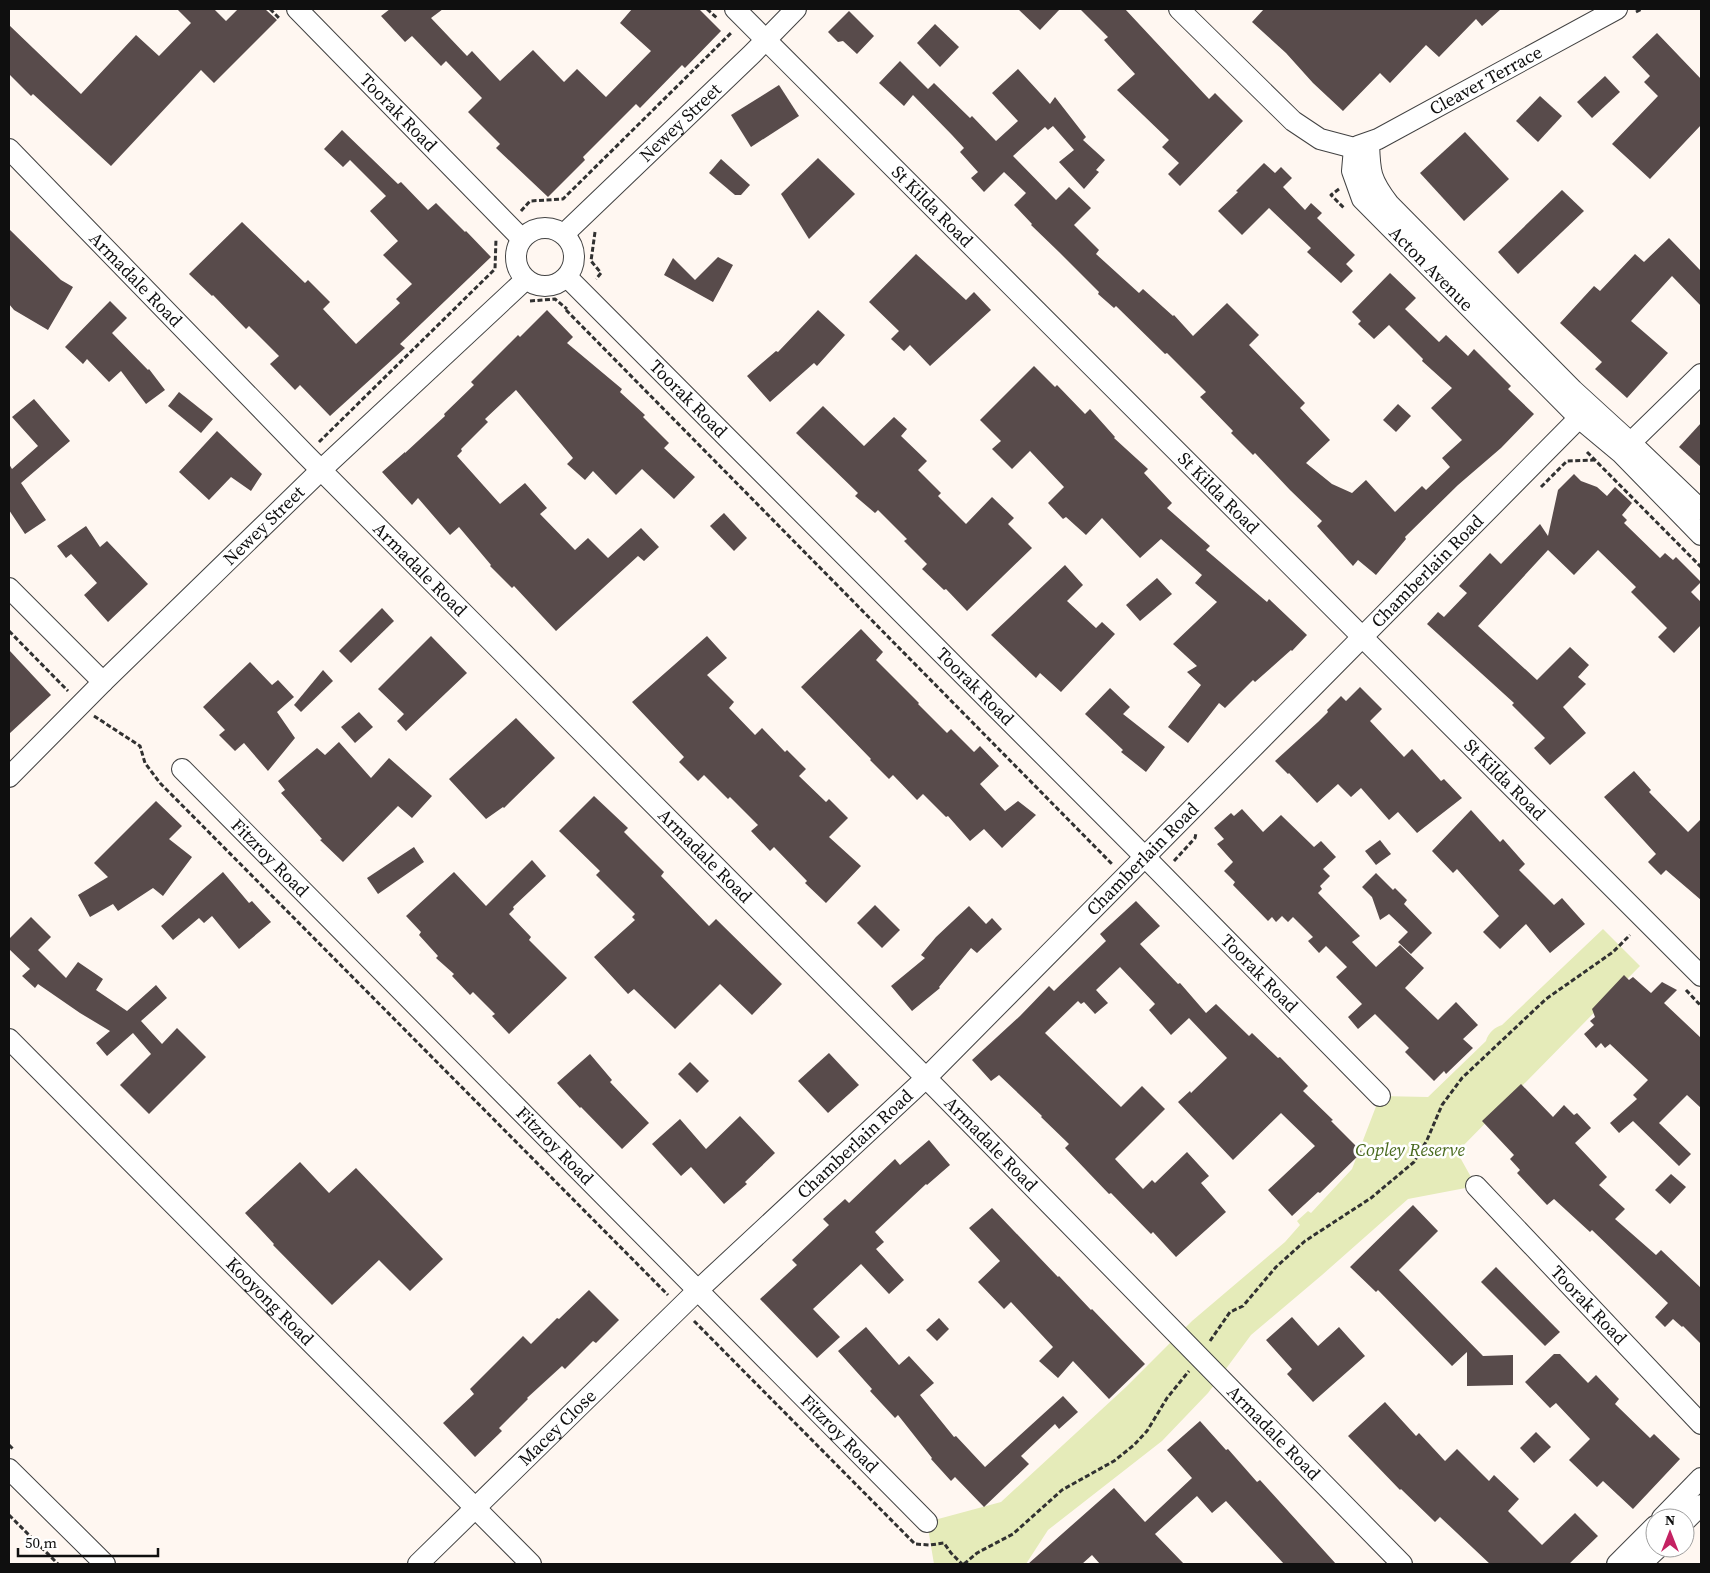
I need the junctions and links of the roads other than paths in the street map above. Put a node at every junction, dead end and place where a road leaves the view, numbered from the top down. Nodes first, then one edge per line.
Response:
1 (796, 9) edge
2 (1179, 9) edge
3 (1625, 11) edge
4 (740, 14) edge
5 (291, 16) edge
6 (766, 40) junction
7 (1361, 145) junction
8 (9, 149) edge
9 (564, 234) junction
10 (521, 238) junction
11 (567, 278) junction
12 (525, 280) junction
13 (1701, 374) edge
14 (1573, 425) junction
15 (1626, 448) junction
16 (321, 470) junction
17 (1701, 510) edge
18 (1701, 535) edge
19 (9, 588) edge
20 (1364, 637) junction
21 (96, 675) junction
22 (182, 769) dead end
23 (9, 777) edge
24 (1145, 857) junction
25 (1701, 976) edge
26 (9, 1039) edge
27 (926, 1078) junction
28 (1380, 1096) dead end
29 (1476, 1186) dead end
30 (697, 1291) junction
31 (1701, 1424) edge
32 (9, 1469) edge
33 (1701, 1478) edge
34 (475, 1508) junction
35 (1672, 1508) edge
36 (927, 1522) dead end
37 (1645, 1536) edge
38 (105, 1564) edge
39 (418, 1564) edge
40 (531, 1564) edge
41 (1402, 1564) edge
42 (1618, 1564) edge

1 - 6 street, Newey Street
2 - 7 street
3 - 7 street, Cleaver Terrace
4 - 6 street, St Kilda Road
5 - 10 street, Toorak Road
6 - 9 street, Newey Street
6 - 20 street, St Kilda Road
7 - 14 street, Acton Avenue
7 - 15 street, Acton Avenue
8 - 16 street, Armadale Road
9 - 10 street
9 - 11 street
10 - 12 street
11 - 12 street
11 - 24 street, Toorak Road
12 - 16 street, Newey Street
13 - 15 street
14 - 15 street, Acton Avenue
14 - 20 street, Chamberlain Road
15 - 17 street, Acton Avenue
15 - 18 street, Acton Avenue
16 - 21 street, Newey Street
16 - 27 street, Armadale Road
19 - 21 street
20 - 24 street, Chamberlain Road
20 - 25 street, St Kilda Road
21 - 23 street, Newey Street
22 - 30 street, Fitzroy Road
24 - 27 street, Chamberlain Road
24 - 28 street, Toorak Road
26 - 34 street, Kooyong Road
27 - 30 street, Chamberlain Road
27 - 41 street, Armadale Road
29 - 31 street, Toorak Road
30 - 34 street, Macey Close
30 - 36 street, Fitzroy Road
32 - 38 street
33 - 35 street
34 - 39 street, Macey Close
34 - 40 street, Kooyong Road
37 - 42 street

